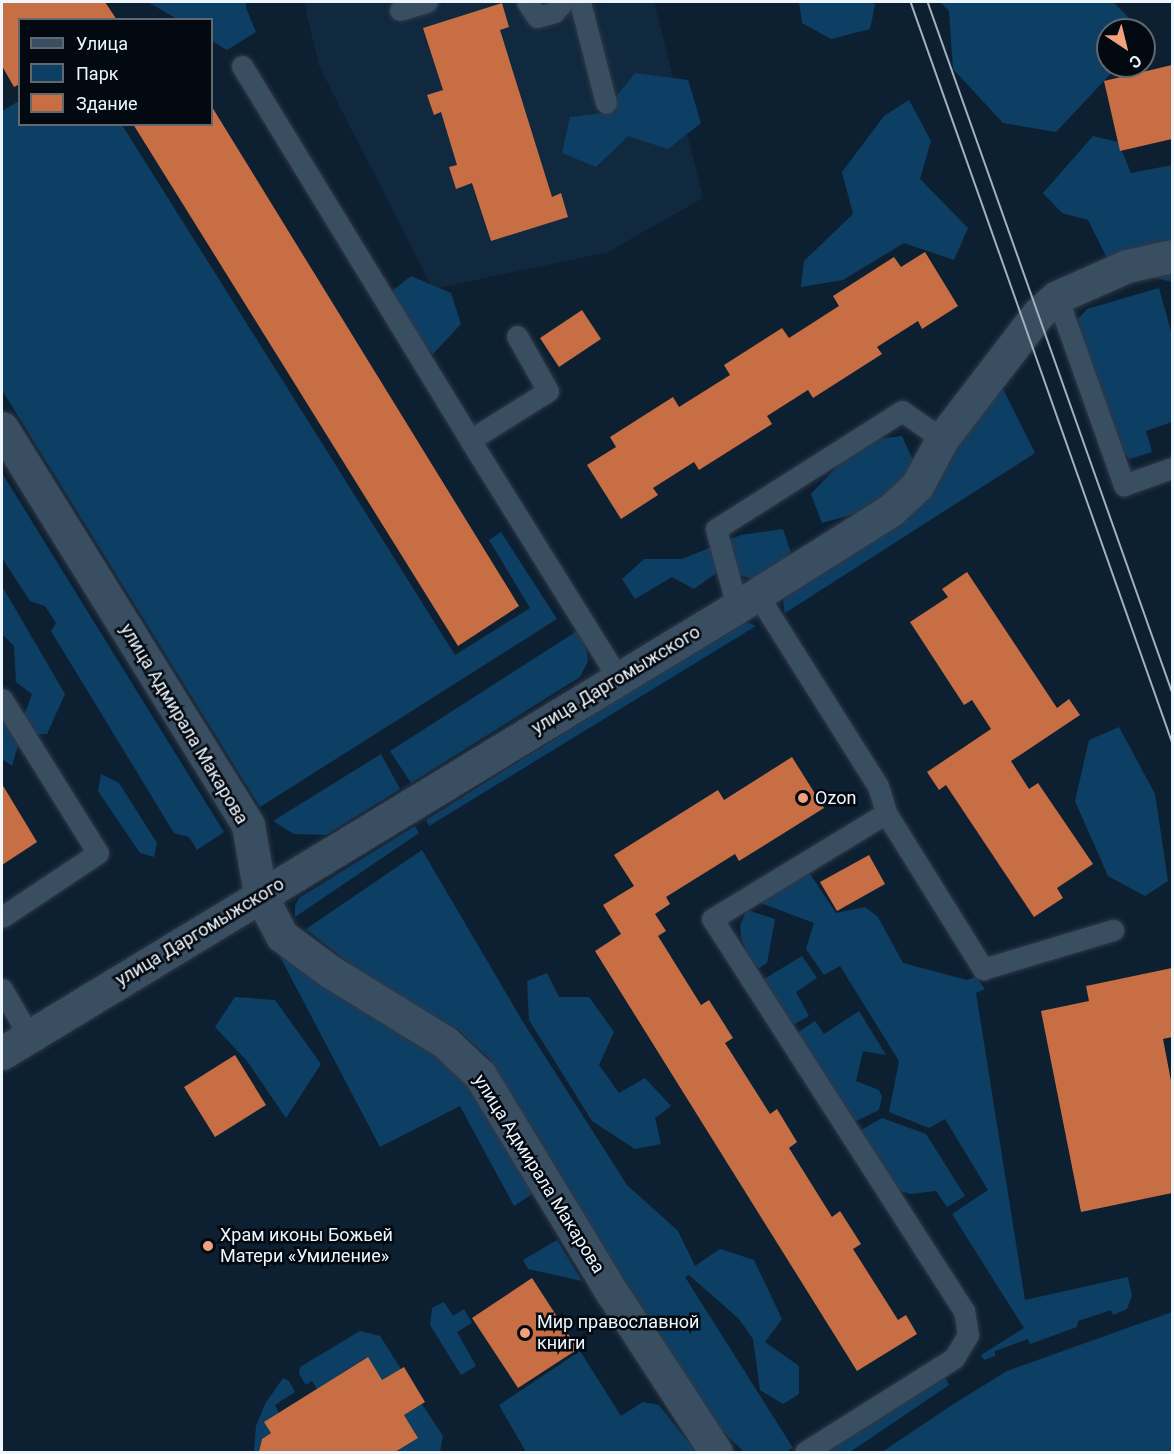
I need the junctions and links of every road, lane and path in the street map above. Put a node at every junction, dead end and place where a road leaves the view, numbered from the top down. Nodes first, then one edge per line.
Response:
1 (427, 2) edge
2 (527, 2) edge
3 (563, 2) edge
4 (580, 2) edge
5 (400, 10) dead end
6 (242, 66) dead end
7 (606, 103) dead end
8 (1173, 256) edge
9 (1058, 297) junction
10 (517, 336) dead end
11 (2, 428) edge
12 (942, 439) junction
13 (470, 440) junction
14 (1173, 468) edge
15 (747, 601) junction
16 (618, 678) junction
17 (2, 699) edge
18 (886, 813) junction
19 (260, 894) junction
20 (2, 917) edge
21 (1113, 930) dead end
22 (2, 989) edge
23 (29, 1036) junction
24 (2, 1053) edge
25 (716, 1452) edge
26 (805, 1452) edge

1 - 5 lane
2 - 3 lane
4 - 7 lane
6 - 13 lane
8 - 9 street, улица Даргомыжского
9 - 12 street, улица Даргомыжского
9 - 14 lane
10 - 13 lane
11 - 19 street, улица Адмирала Макарова
12 - 15 street, улица Даргомыжского
12 - 15 lane
13 - 16 lane
15 - 16 street, улица Даргомыжского
15 - 18 lane
16 - 19 street, улица Даргомыжского
17 - 20 lane
18 - 21 lane
18 - 26 lane
19 - 23 street, улица Даргомыжского
19 - 25 street, улица Адмирала Макарова
22 - 23 lane
23 - 24 street, улица Даргомыжского

